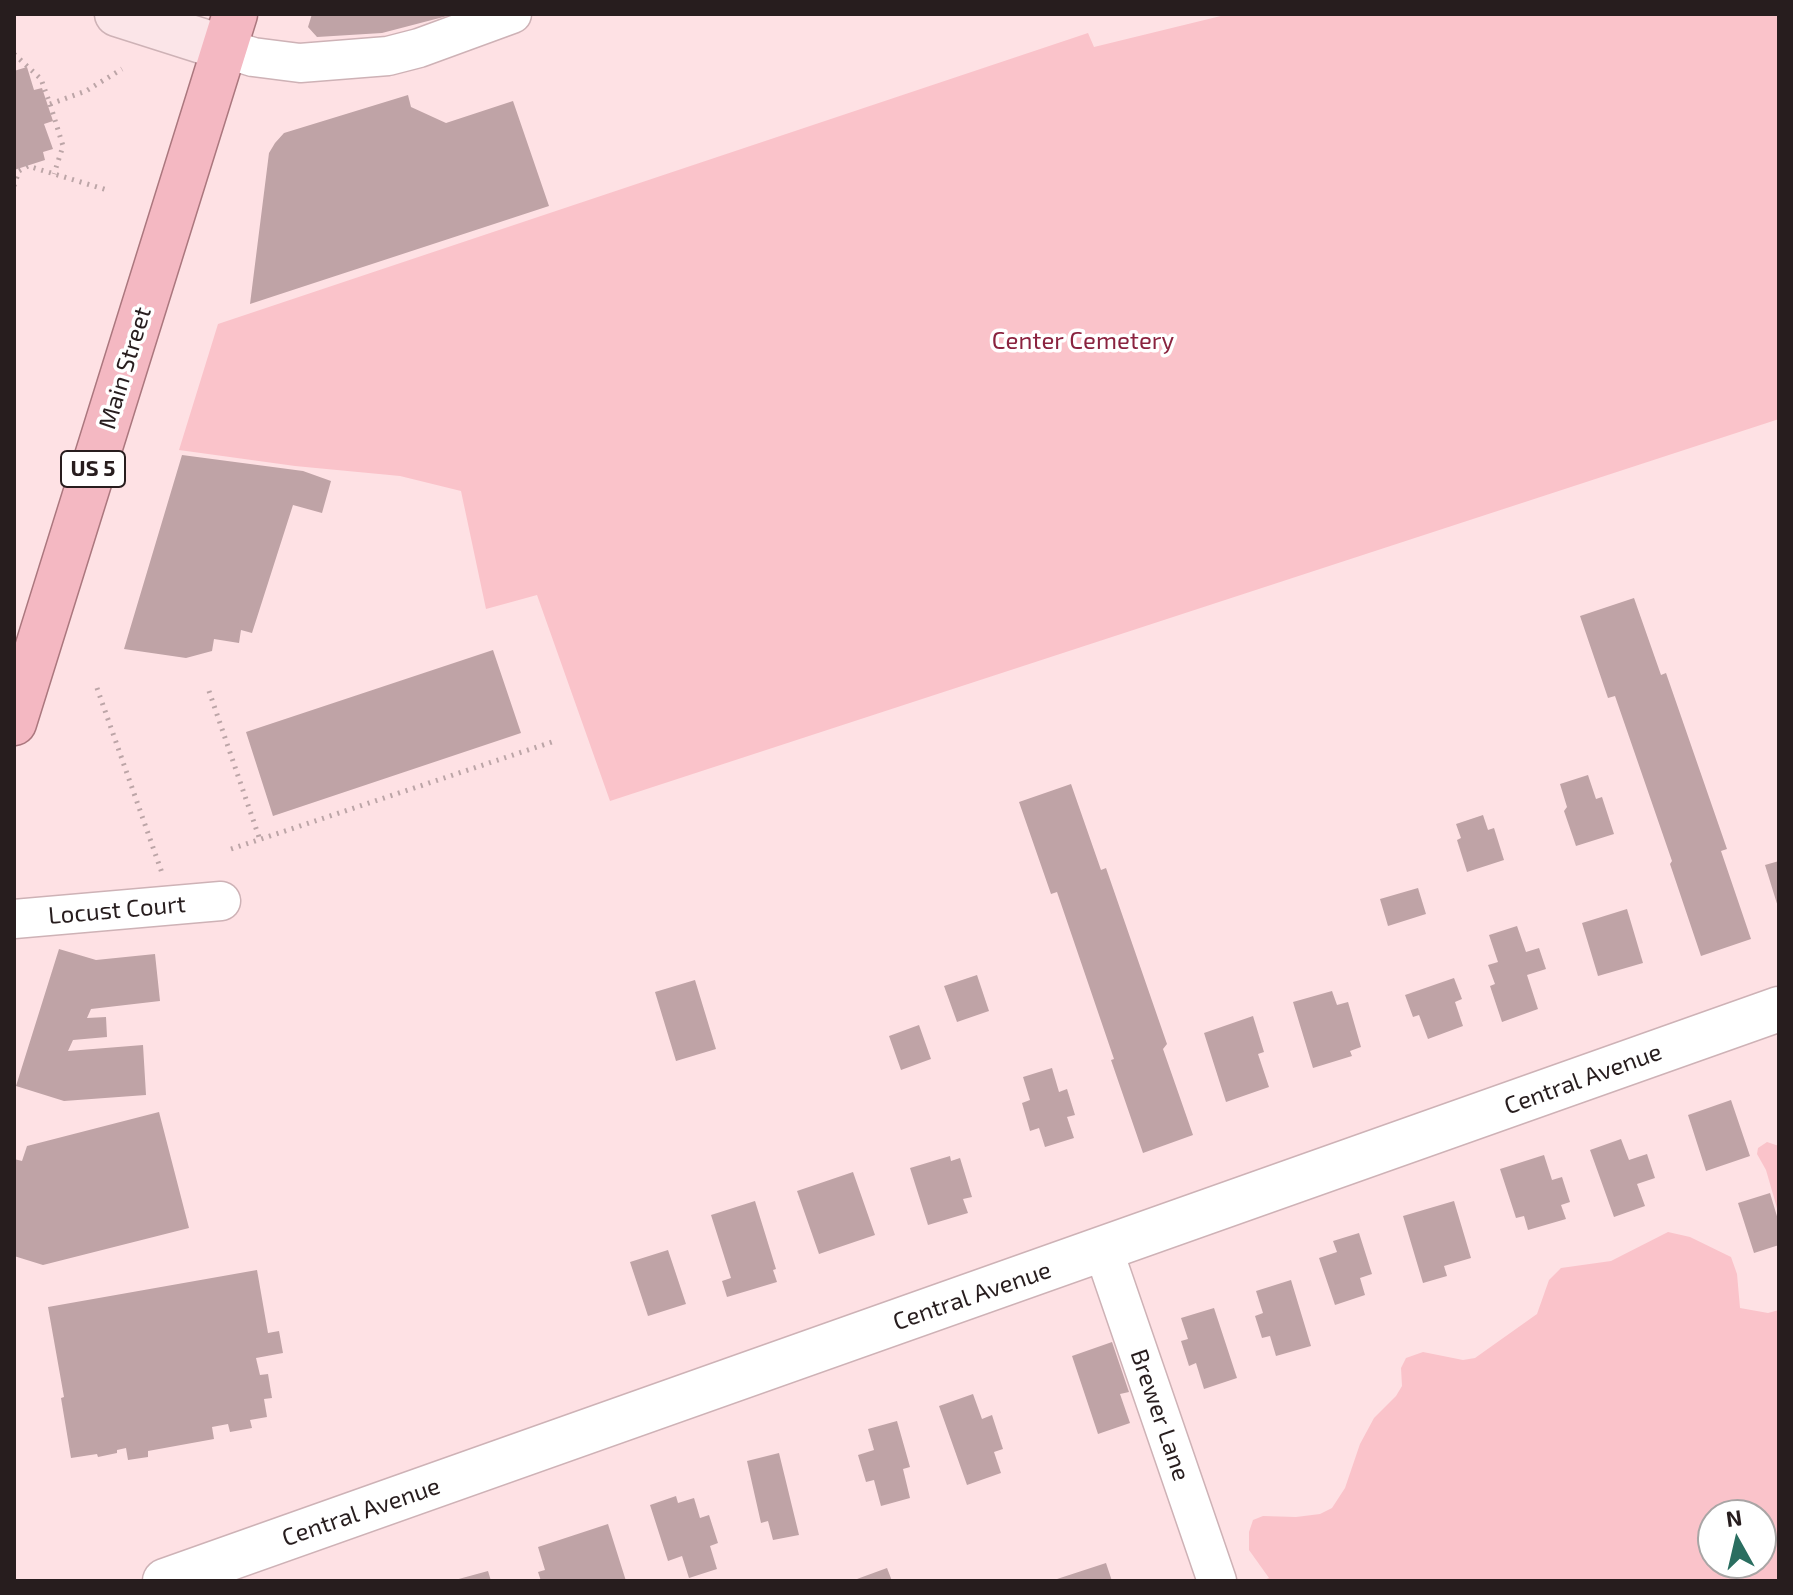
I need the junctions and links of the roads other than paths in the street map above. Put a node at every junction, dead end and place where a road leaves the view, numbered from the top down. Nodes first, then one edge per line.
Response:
1 (117, 14) edge
2 (512, 14) edge
3 (229, 31) edge
4 (14, 723) edge
5 (221, 901) dead end
6 (14, 919) edge
7 (1779, 1009) edge
8 (1103, 1249) junction
9 (165, 1581) edge
10 (1217, 1581) edge

1 - 3 main road
2 - 3 street
3 - 4 highway, Main Street / US 5
5 - 6 street, Locust Court
7 - 8 street, Central Avenue
8 - 9 street, Central Avenue
8 - 10 street, Brewer Lane

